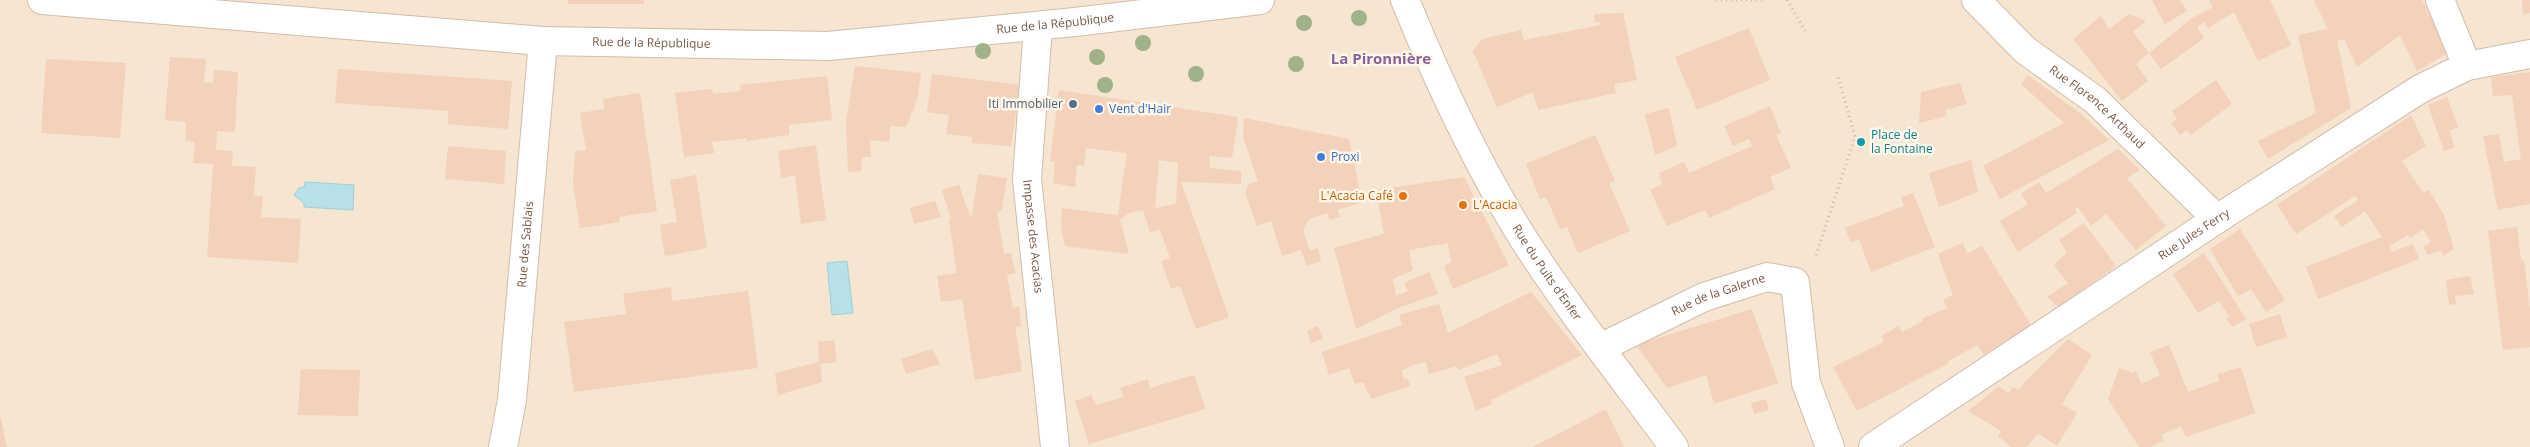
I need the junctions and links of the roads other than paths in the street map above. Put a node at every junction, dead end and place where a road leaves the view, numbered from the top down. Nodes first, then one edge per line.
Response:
1 (42, 0) edge
2 (1260, 0) edge
3 (1405, 0) edge
4 (2440, 0) edge
5 (1978, 3) edge
6 (1038, 26) junction
7 (543, 42) junction
8 (2530, 54) edge
9 (2467, 66) junction
10 (2217, 219) junction
11 (1600, 348) junction
12 (503, 447) edge
13 (1055, 447) edge
14 (1674, 447) edge
15 (1830, 447) edge
16 (1873, 447) edge

1 - 7 street, Rue de la République
2 - 6 street, Rue de la République
3 - 11 street, Rue du Puits d'Enfer
4 - 9 street
5 - 10 street, Rue Florence Arthaud
6 - 7 street, Rue de la République
6 - 13 street, Impasse des Acacias
7 - 12 street, Rue des Sablais
8 - 9 street, Rue Jules Ferry
9 - 10 street, Rue Jules Ferry
10 - 16 street, Rue Jules Ferry
11 - 14 street, Rue du Puits d'Enfer
11 - 15 street, Rue de la Galerne

